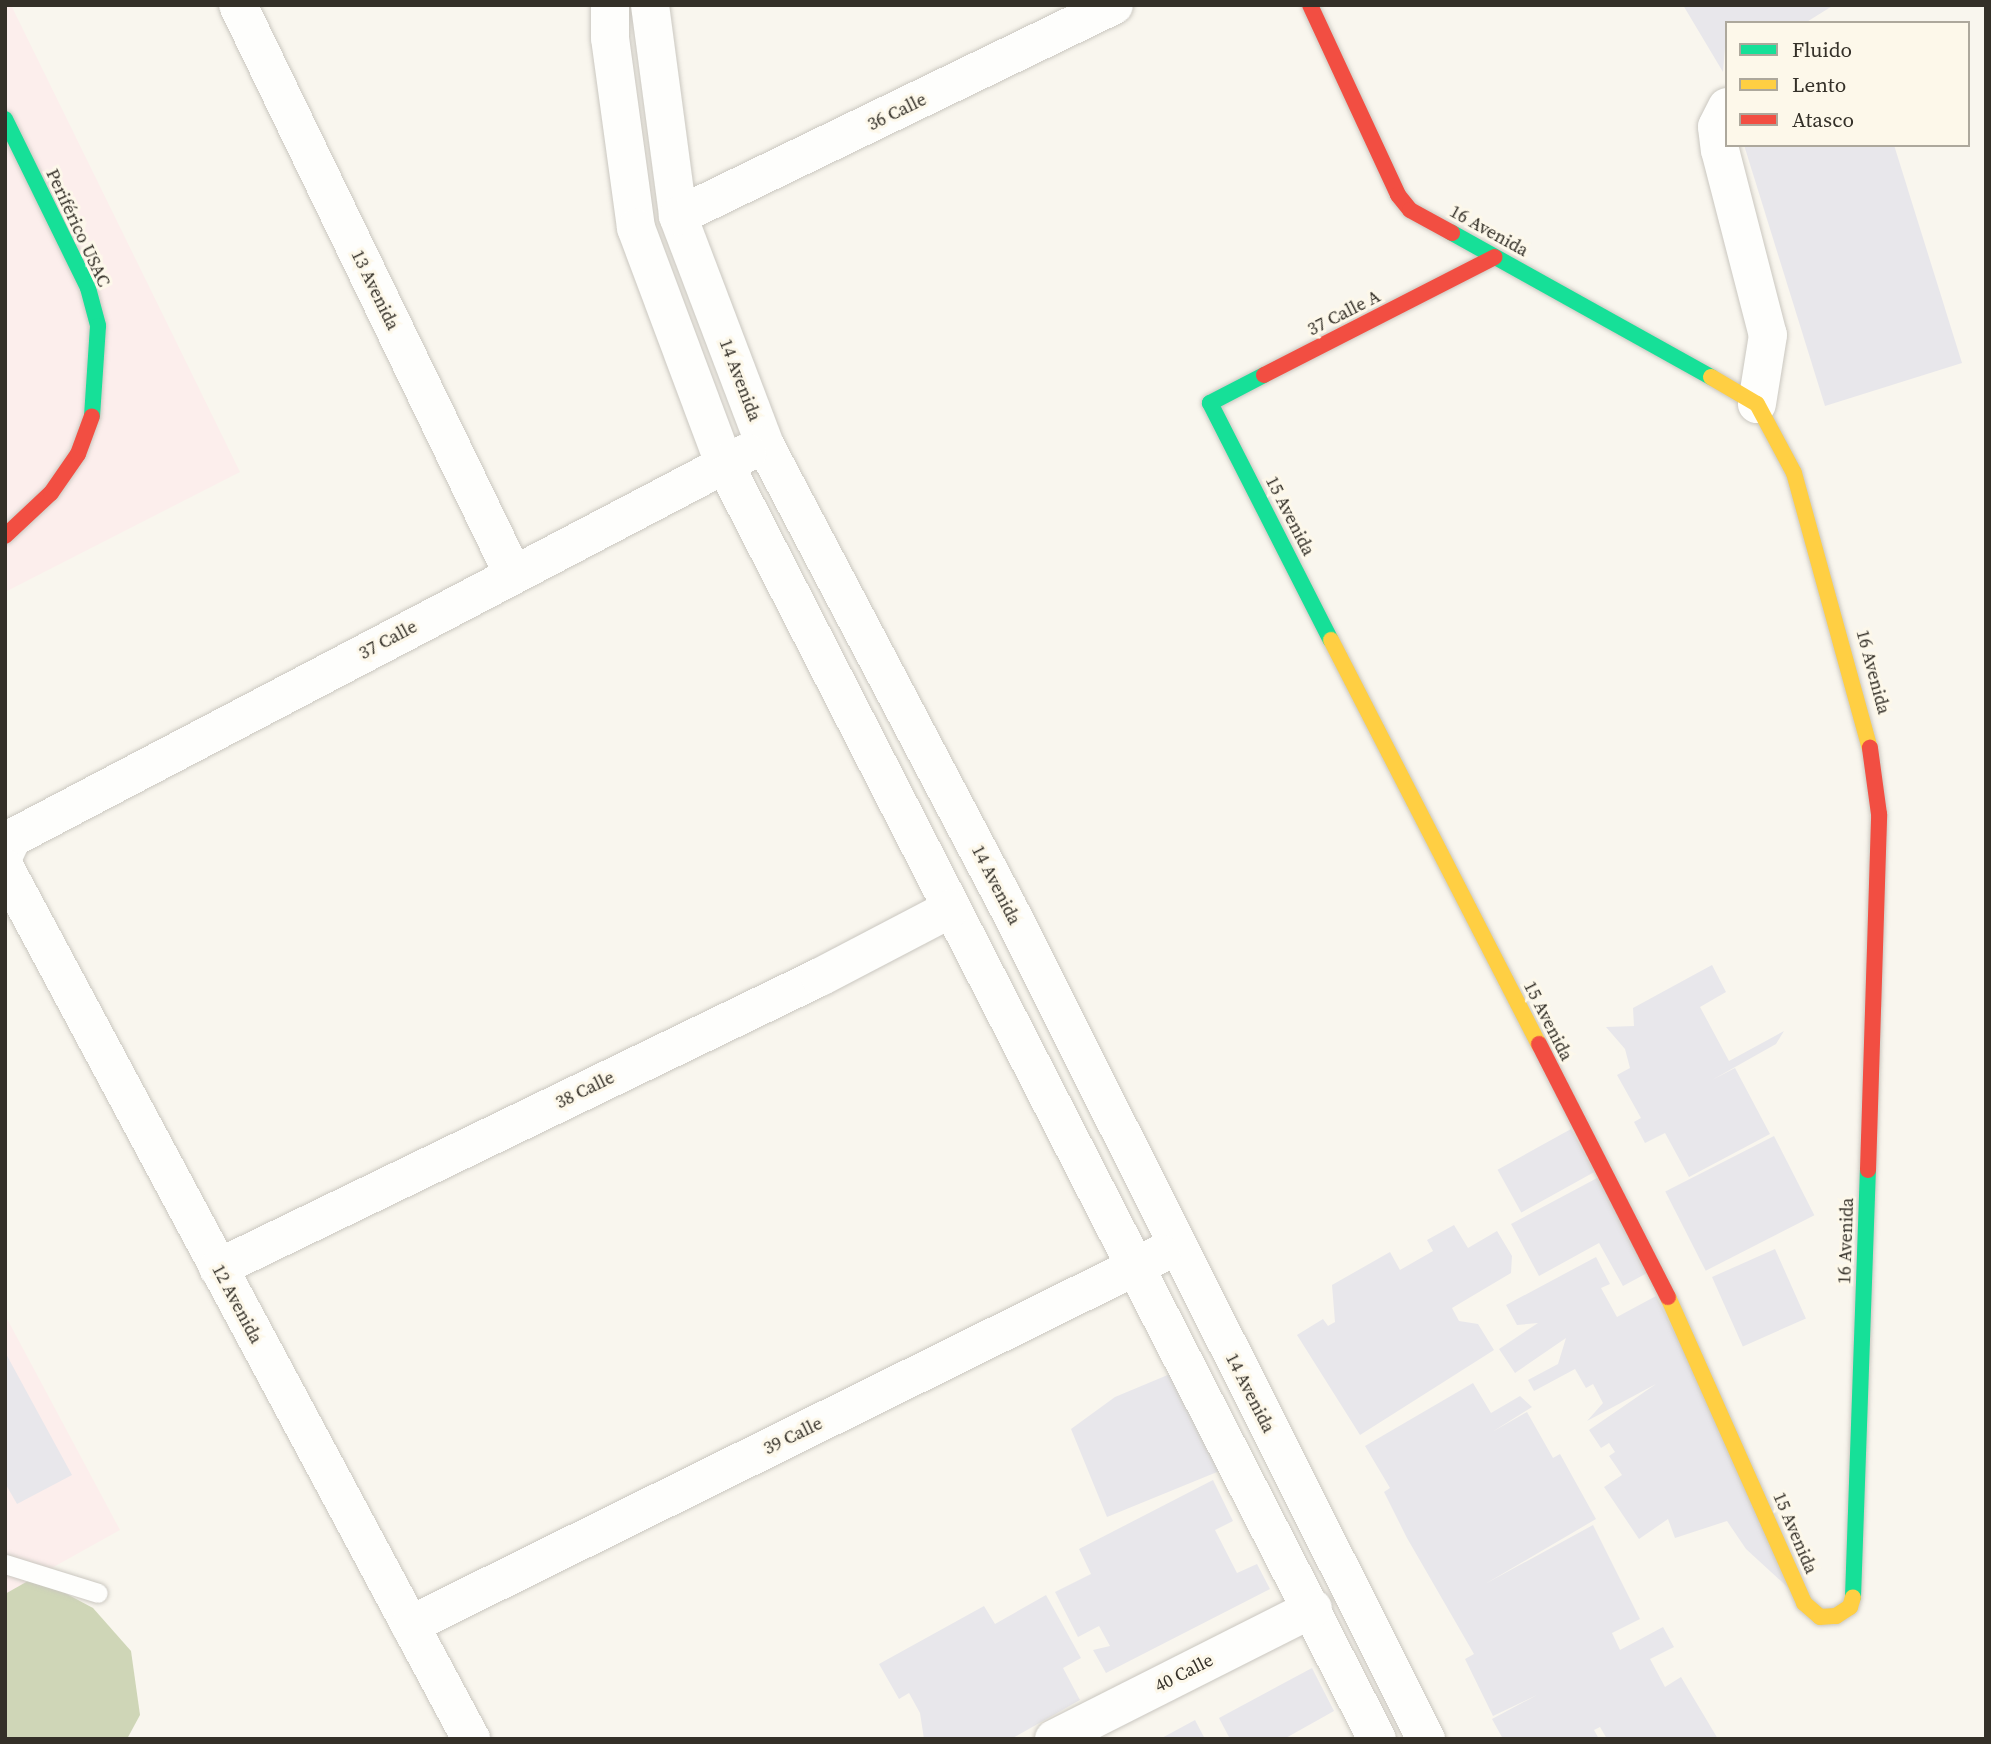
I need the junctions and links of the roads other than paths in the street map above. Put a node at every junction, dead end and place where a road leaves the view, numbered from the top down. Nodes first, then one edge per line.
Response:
1 (238, 5) edge
2 (610, 5) edge
3 (650, 5) edge
4 (1114, 5) edge
5 (1310, 5) edge
6 (1725, 111) edge
7 (5, 119) edge
8 (678, 216) junction
9 (1496, 257) junction
10 (1210, 403) joint
11 (1757, 404) junction
12 (765, 445) junction
13 (724, 463) junction
14 (5, 536) edge
15 (513, 574) junction
16 (8, 853) edge
17 (950, 909) junction
18 (1176, 1246) junction
19 (1138, 1267) junction
20 (218, 1268) junction
21 (5, 1564) edge
22 (1854, 1592) joint
23 (98, 1593) dead end
24 (1313, 1608) junction
25 (410, 1625) junction
26 (471, 1739) edge
27 (1054, 1739) edge
28 (1377, 1739) edge
29 (1426, 1739) edge

1 - 15 street, 13 Avenida
2 - 13 street
3 - 8 street, 14 Avenida
4 - 8 street, 36 Calle
5 - 9 street, 16 Avenida
6 - 11 street
7 - 14 street, Periférico USAC
8 - 12 street, 14 Avenida
9 - 10 street, 37 Calle A
9 - 11 street, 16 Avenida
10 - 22 street, 15 Avenida
11 - 22 street, 16 Avenida
12 - 13 street, 37 Calle
12 - 18 street, 14 Avenida
13 - 15 street, 37 Calle
13 - 17 street
15 - 16 street, 37 Calle
16 - 20 street, 12 Avenida
17 - 19 street
17 - 20 street, 38 Calle
18 - 19 street, 39 Calle
18 - 29 street, 14 Avenida
19 - 24 street
19 - 25 street, 39 Calle
20 - 25 street, 12 Avenida
21 - 23 lane
24 - 27 street, 40 Calle
24 - 28 street
25 - 26 street, 12 Avenida

